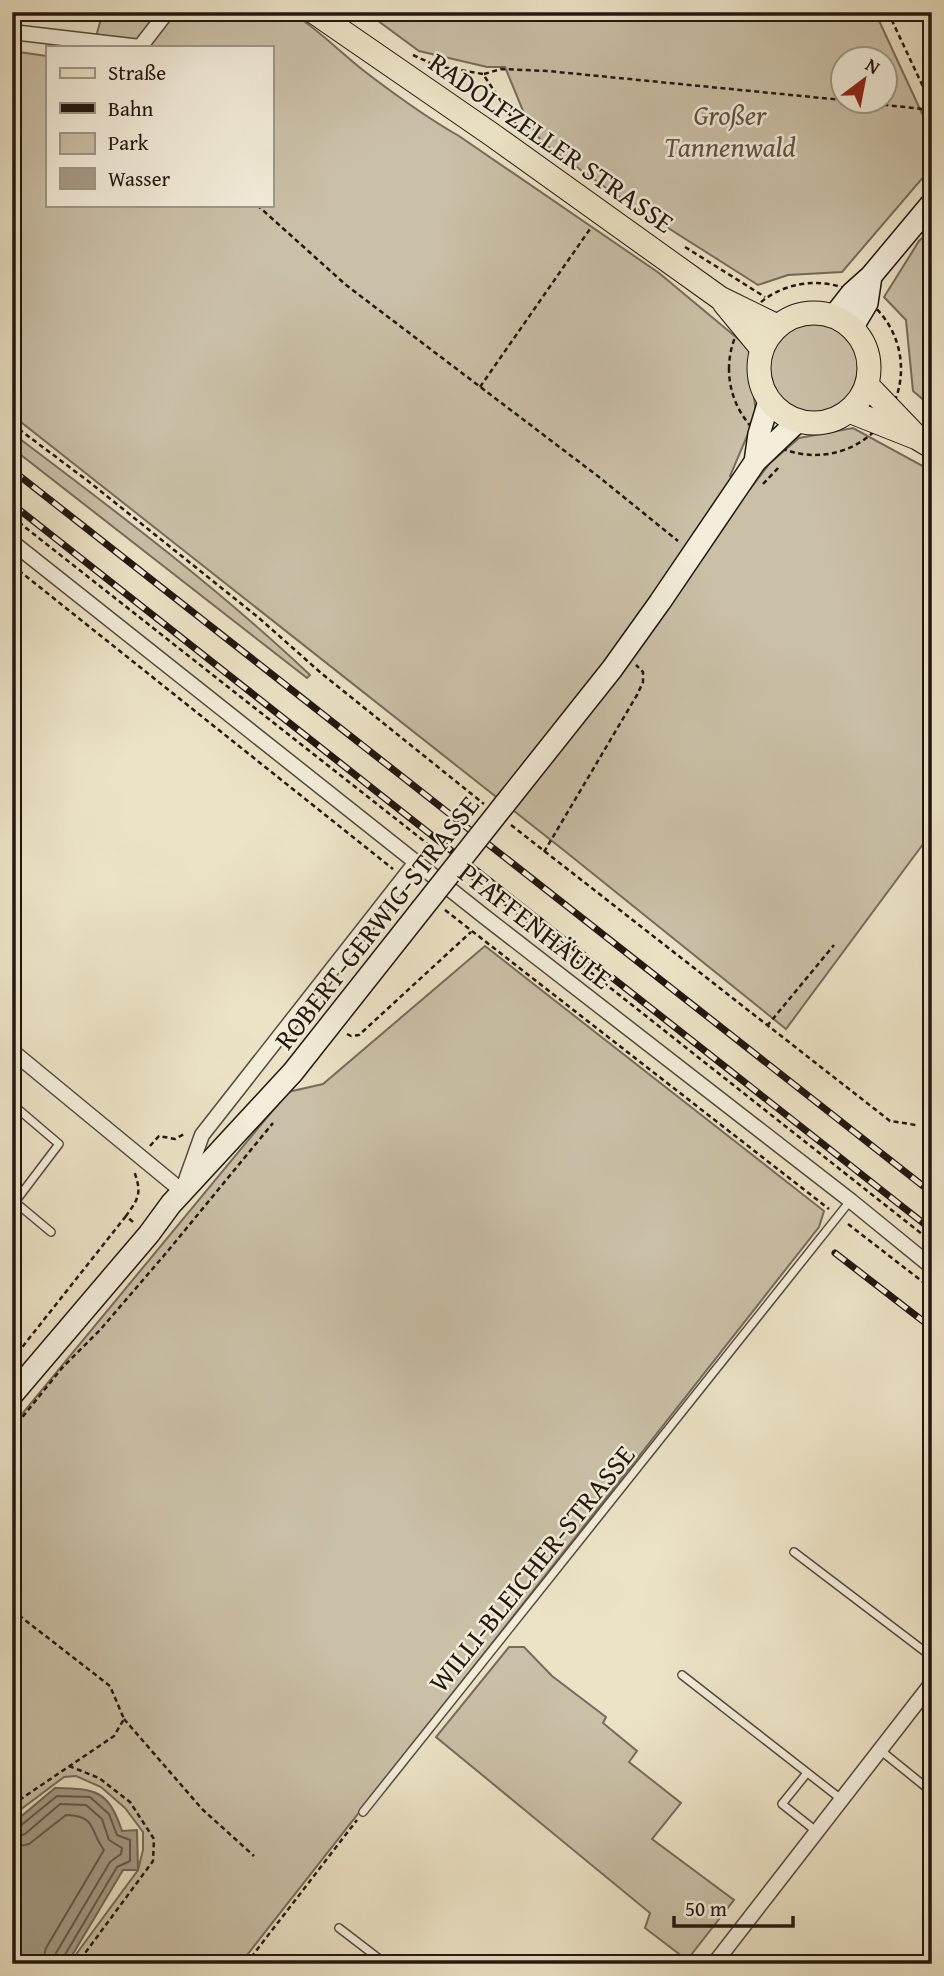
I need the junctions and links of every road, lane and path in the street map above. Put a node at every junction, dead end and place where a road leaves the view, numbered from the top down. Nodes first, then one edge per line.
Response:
1 (167, 12) edge
2 (314, 12) edge
3 (888, 12) edge
4 (12, 32) edge
5 (131, 46) edge
6 (141, 46) edge
7 (408, 53) dead end
8 (483, 74) junction
9 (828, 99) edge
10 (898, 105) edge
11 (932, 108) edge
12 (523, 134) dead end
13 (932, 203) edge
14 (258, 206) edge
15 (602, 213) junction
16 (675, 241) dead end
17 (720, 298) junction
18 (859, 298) junction
19 (843, 322) junction
20 (777, 326) junction
21 (761, 349) junction
22 (867, 384) junction
23 (480, 387) junction
24 (900, 393) dead end
25 (769, 401) junction
26 (849, 411) junction
27 (799, 421) junction
28 (12, 424) edge
29 (924, 443) edge
30 (755, 462) junction
31 (12, 517) edge
32 (665, 531) dead end
33 (12, 542) edge
34 (12, 565) edge
35 (636, 665) dead end
36 (499, 811) junction
37 (544, 852) junction
38 (449, 861) dead end
39 (416, 862) junction
40 (386, 863) dead end
41 (460, 870) dead end
42 (485, 917) junction
43 (472, 931) junction
44 (834, 945) dead end
45 (767, 1026) junction
46 (345, 1032) dead end
47 (12, 1051) edge
48 (12, 1104) edge
49 (930, 1120) edge
50 (273, 1123) dead end
51 (182, 1191) junction
52 (851, 1201) junction
53 (126, 1216) dead end
54 (839, 1216) junction
55 (51, 1233) dead end
56 (932, 1242) edge
57 (932, 1267) edge
58 (932, 1289) edge
59 (12, 1360) edge
60 (12, 1395) edge
61 (12, 1430) edge
62 (794, 1552) dead end
63 (12, 1610) edge
64 (932, 1657) edge
65 (682, 1675) dead end
66 (932, 1683) edge
67 (124, 1719) junction
68 (880, 1750) junction
69 (69, 1766) junction
70 (807, 1773) junction
71 (932, 1792) edge
72 (841, 1799) junction
73 (12, 1805) edge
74 (363, 1812) joint
75 (816, 1831) junction
76 (254, 1856) dead end
77 (339, 1928) dead end
78 (77, 1964) edge
79 (246, 1964) edge
80 (386, 1964) edge
81 (714, 1964) edge

1 - 6 street
2 - 15 main road, RADOLFZELLER STRASSE
3 - 11 path
4 - 5 street
7 - 8 path
8 - 9 path
8 - 12 path
10 - 11 path
13 - 18 street
14 - 23 path
15 - 17 main road, RADOLFZELLER STRASSE
15 - 23 path
16 - 18 path
17 - 20 main road
17 - 21 main road
18 - 19 street
18 - 24 path
19 - 20 main road
19 - 22 main road
20 - 21 main road
21 - 25 main road
22 - 26 main road
22 - 29 main road
23 - 32 path
25 - 27 main road
25 - 30 street, ROBERT-GERWIG-STRASSE
26 - 27 main road
26 - 29 main road
27 - 30 street, ROBERT-GERWIG-STRASSE
28 - 36 path
30 - 36 street, ROBERT-GERWIG-STRASSE
31 - 38 path
33 - 39 street, PFAFFENHÄULE
34 - 40 path
35 - 37 path
36 - 37 path
36 - 51 street, ROBERT-GERWIG-STRASSE, bridge
37 - 45 path
39 - 42 street, PFAFFENHÄULE
39 - 51 street
41 - 56 path
42 - 43 path
42 - 52 street, PFAFFENHÄULE
43 - 46 path
43 - 54 path
44 - 45 path
45 - 49 path
47 - 51 street
48 - 55 lane
50 - 61 path
51 - 60 street, ROBERT-GERWIG-STRASSE
52 - 54 lane, WILLI-BLEICHER-STRASSE
52 - 57 street, PFAFFENHÄULE
53 - 59 path
54 - 58 path
54 - 74 lane, WILLI-BLEICHER-STRASSE
62 - 64 lane
63 - 67 path
65 - 70 lane
66 - 68 street
67 - 69 path
67 - 76 path
68 - 71 lane
68 - 72 street
69 - 73 path
69 - 78 path
70 - 72 lane
70 - 75 lane
72 - 75 street
74 - 79 path
75 - 81 street
77 - 80 lane

